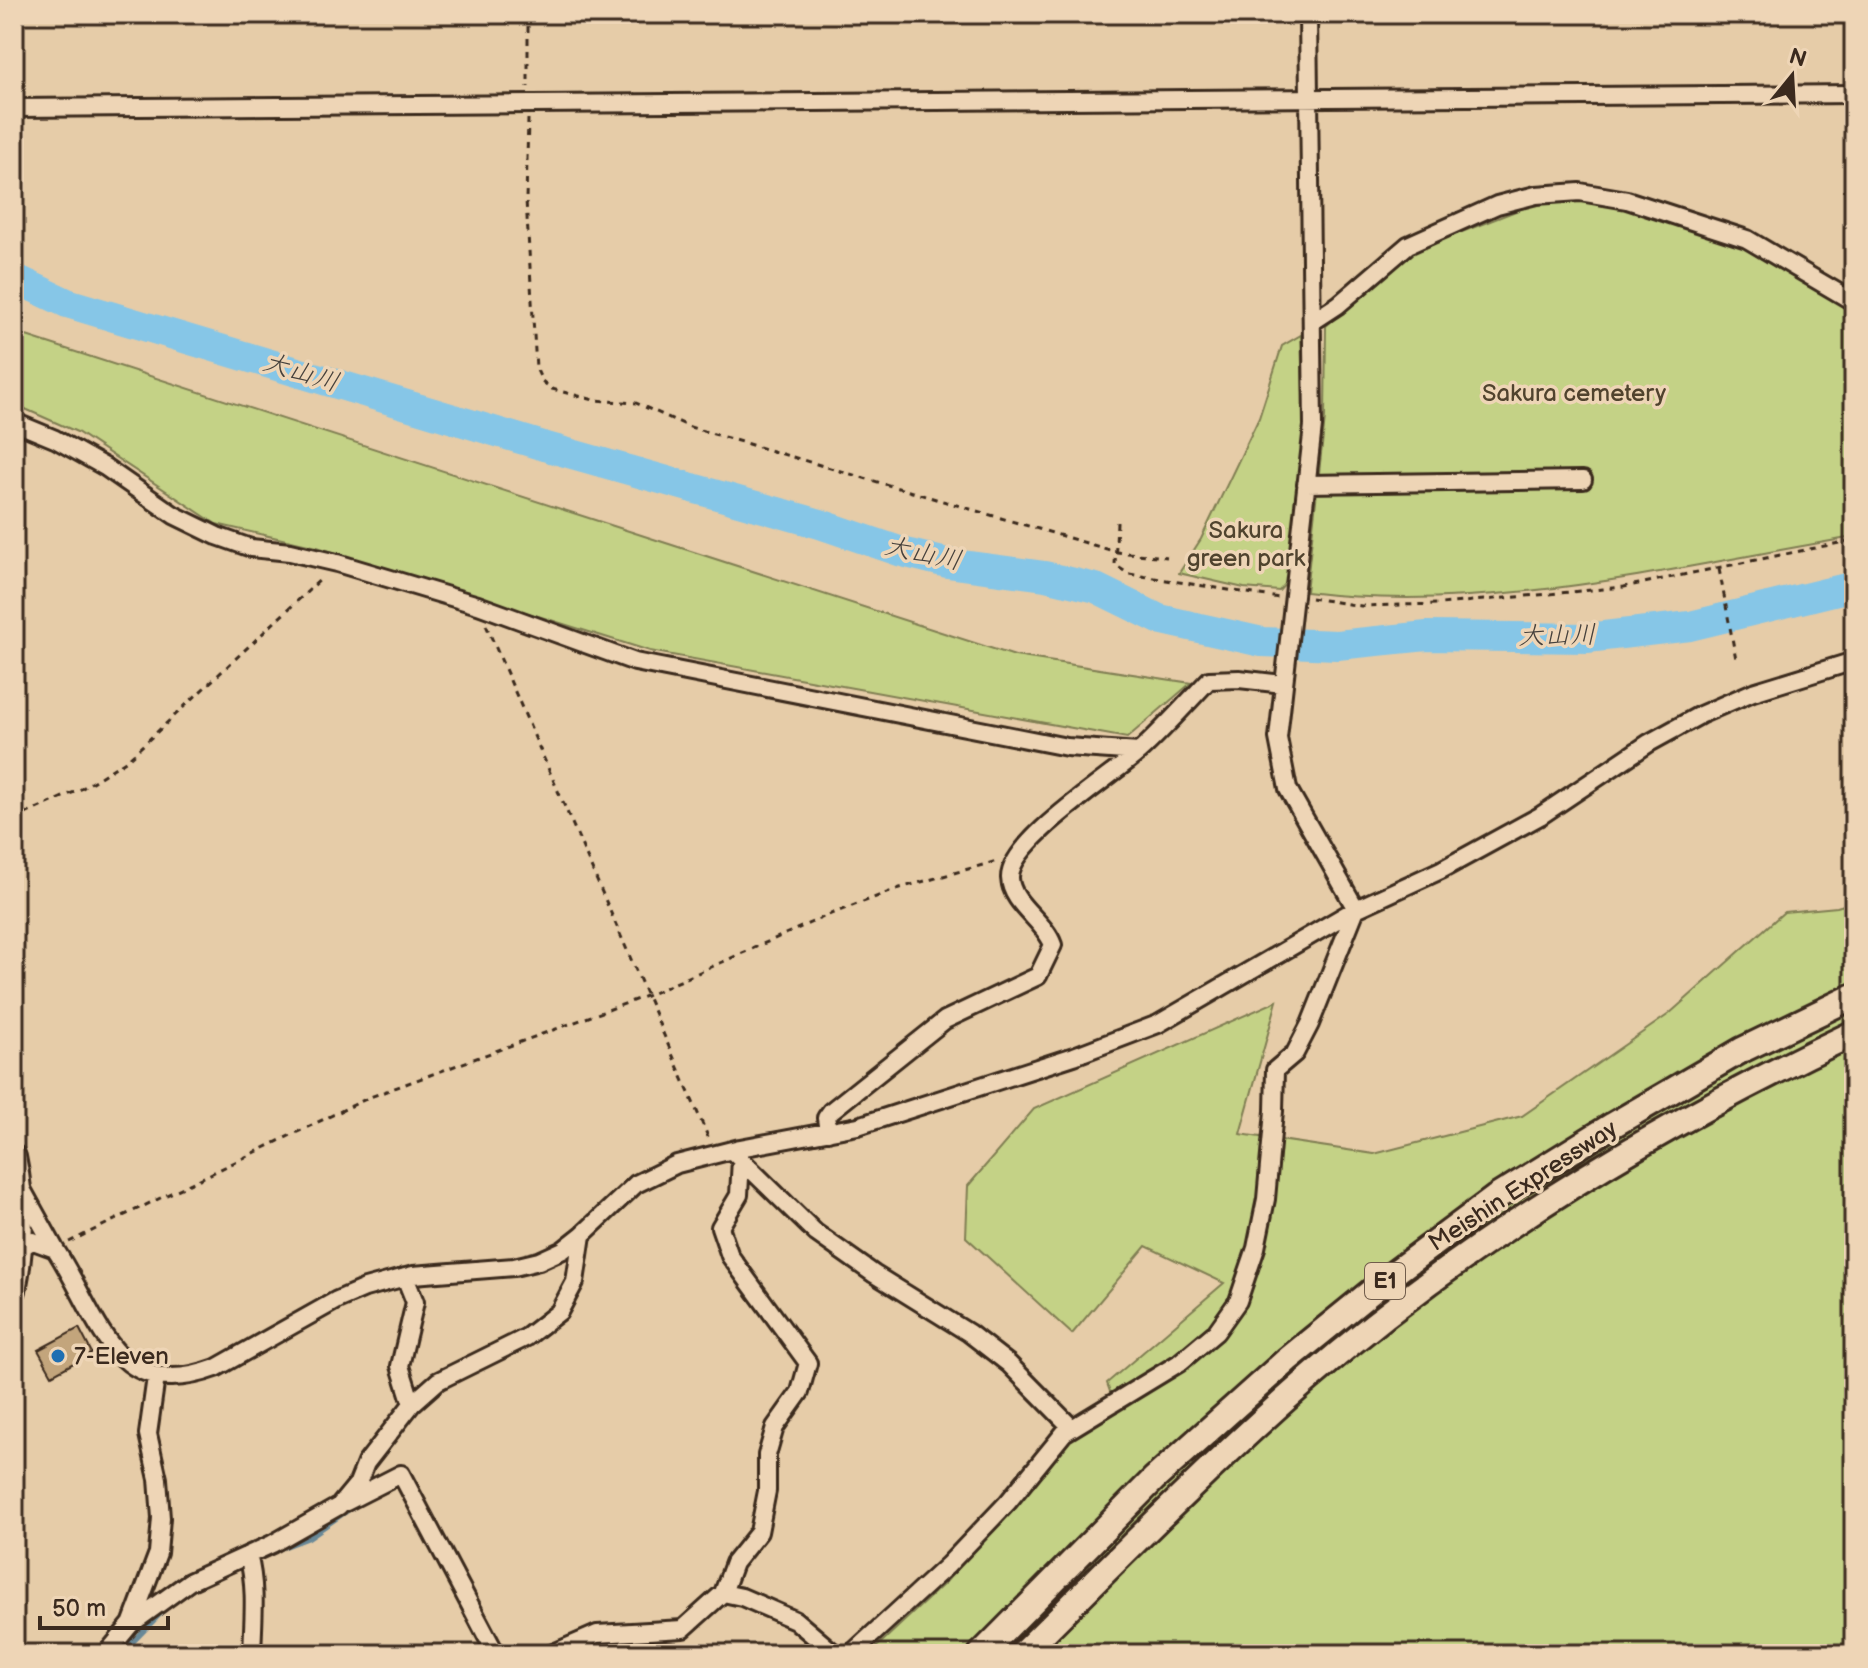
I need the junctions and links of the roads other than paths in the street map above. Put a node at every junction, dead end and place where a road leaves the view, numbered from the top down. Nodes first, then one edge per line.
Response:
1 (1308, 14) edge
2 (1854, 94) edge
3 (1309, 99) junction
4 (14, 108) edge
5 (1854, 302) edge
6 (1312, 322) junction
7 (14, 422) edge
8 (1583, 480) dead end
9 (1306, 484) junction
10 (1854, 661) edge
11 (1283, 682) junction
12 (1139, 752) junction
13 (1356, 909) junction
14 (1854, 996) edge
15 (1854, 1033) edge
16 (828, 1132) junction
17 (729, 1154) junction
18 (16, 1167) edge
19 (582, 1235) junction
20 (55, 1249) junction
21 (17, 1250) edge
22 (405, 1277) junction
23 (14, 1290) edge
24 (156, 1377) junction
25 (412, 1404) junction
26 (1071, 1427) junction
27 (339, 1506) junction
28 (248, 1555) junction
29 (723, 1593) junction
30 (131, 1624) junction
31 (106, 1654) edge
32 (252, 1654) edge
33 (496, 1654) edge
34 (551, 1654) edge
35 (835, 1654) edge
36 (851, 1654) edge
37 (981, 1654) edge
38 (1022, 1654) edge

1 - 3 street
2 - 3 street
3 - 4 street
3 - 6 street
5 - 6 street
6 - 9 street
7 - 12 street
8 - 9 street
9 - 11 street
10 - 13 street
11 - 12 street
11 - 13 street
12 - 16 street
13 - 16 street
13 - 26 street
14 - 37 highway, Meishin Expressway / E1
15 - 38 highway, Meishin Expressway / E1
16 - 17 street
17 - 19 street
17 - 26 street
17 - 29 street
18 - 20 street
18 - 21 main road
19 - 22 street
19 - 25 street
20 - 21 street
20 - 24 street
21 - 23 main road
22 - 24 street
22 - 25 street
24 - 30 street
25 - 27 street
26 - 36 street
27 - 28 street
27 - 33 street
28 - 30 street
28 - 32 street
29 - 34 street
29 - 35 street
30 - 31 street

